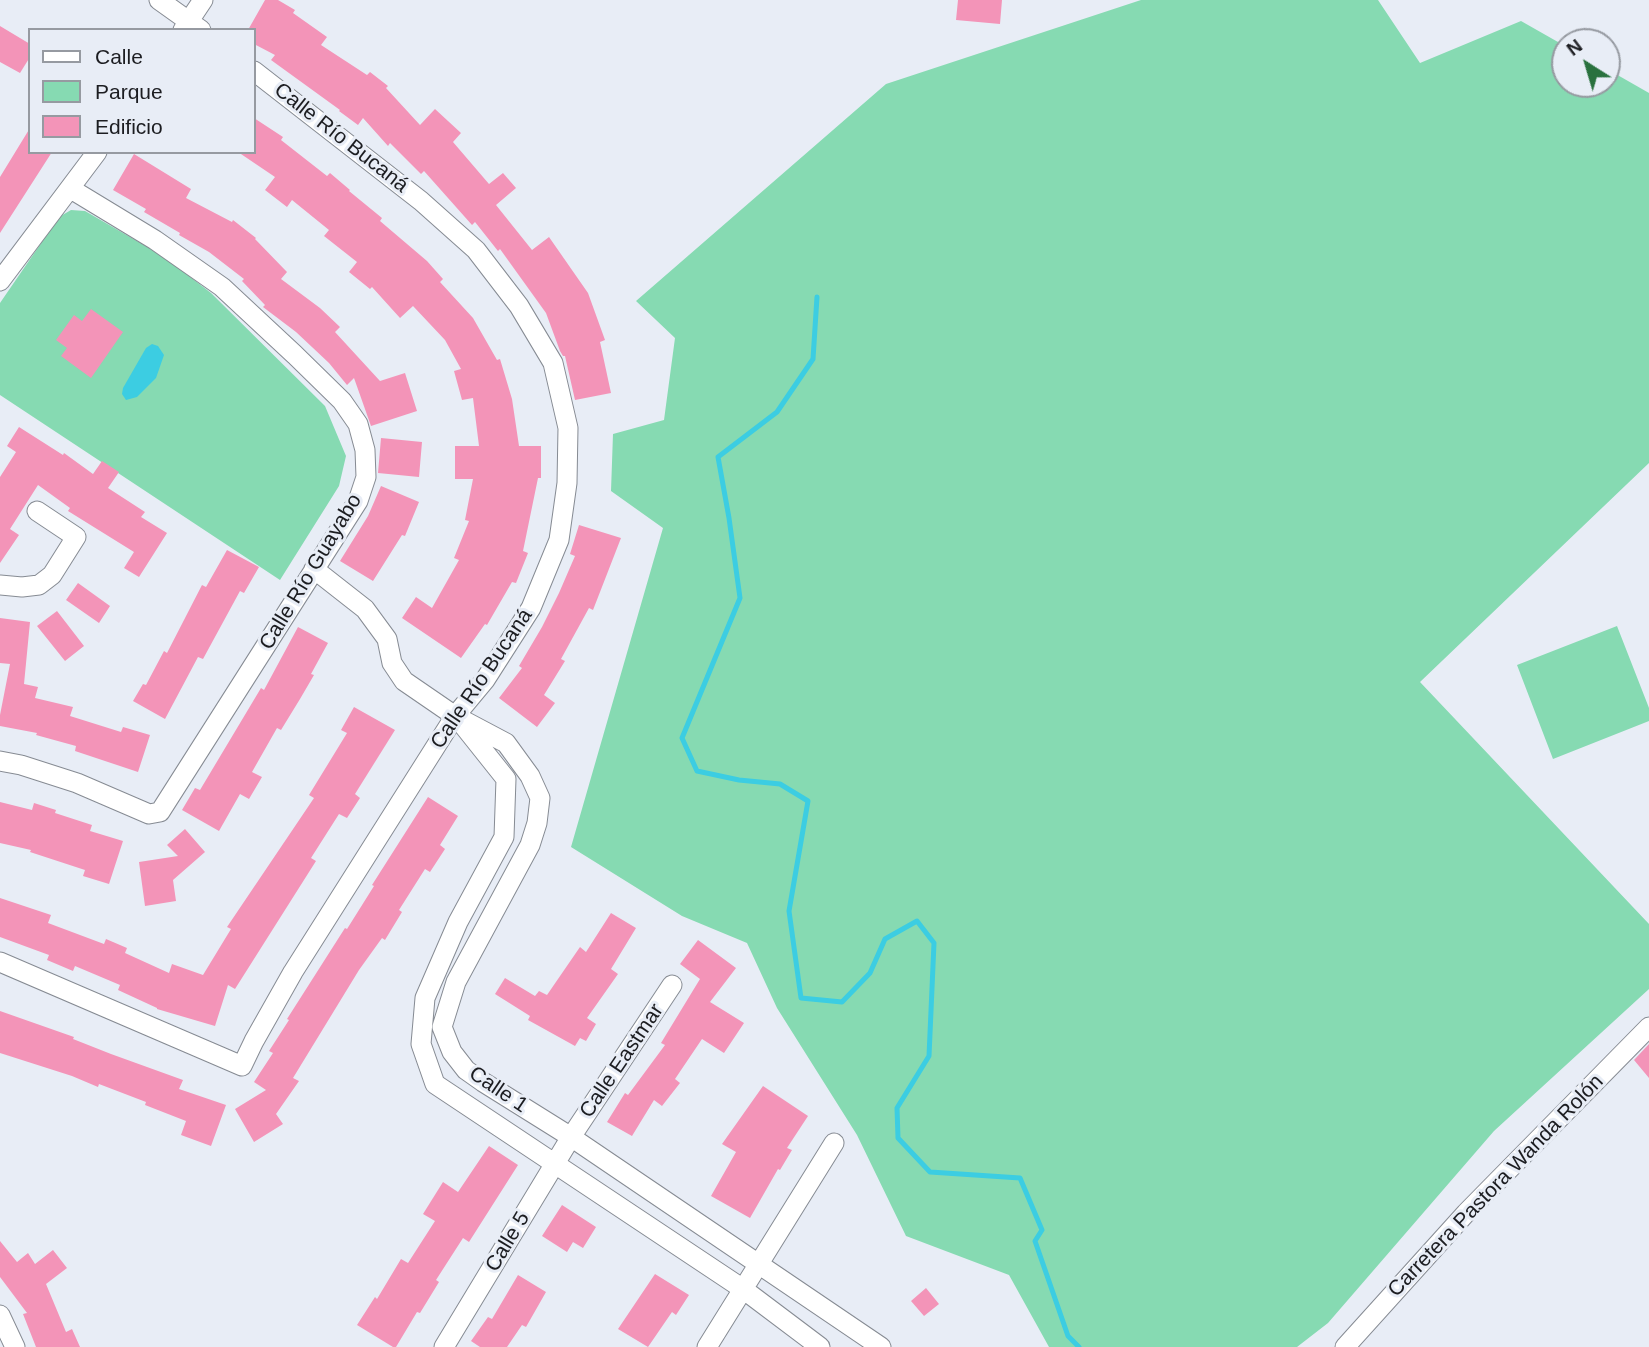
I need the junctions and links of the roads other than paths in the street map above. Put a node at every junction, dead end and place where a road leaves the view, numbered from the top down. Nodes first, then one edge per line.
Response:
1 (159, 0) edge
2 (203, 0) edge
3 (191, 27) edge
4 (256, 73) edge
5 (96, 154) edge
6 (71, 189) junction
7 (0, 281) edge
8 (37, 511) dead end
9 (314, 569) junction
10 (0, 585) edge
11 (455, 716) junction
12 (0, 761) edge
13 (0, 962) edge
14 (672, 985) dead end
15 (1649, 1027) edge
16 (571, 1137) junction
17 (834, 1143) dead end
18 (556, 1162) junction
19 (759, 1265) junction
20 (743, 1289) junction
21 (0, 1315) edge
22 (15, 1347) edge
23 (444, 1347) edge
24 (707, 1347) edge
25 (820, 1347) edge
26 (881, 1347) edge
27 (1345, 1347) edge

1 - 3 street
2 - 3 street
4 - 11 street, Calle Río Bucaná
5 - 6 street
6 - 7 street
6 - 9 street, Calle Río Guayabo
8 - 10 street
9 - 11 street, Calle 1
9 - 12 street, Calle Río Guayabo
11 - 13 street, Calle Río Bucaná
11 - 16 street, Calle 1
11 - 18 street, Calle 1
14 - 16 street, Calle Eastmar
15 - 27 street, Carretera Pastora Wanda Rolón
16 - 18 street, Calle 5
16 - 19 street, Calle 1
17 - 19 street
18 - 20 street, Calle 1
18 - 23 street, Calle 5
19 - 20 street
19 - 26 street, Calle 1
20 - 24 street
20 - 25 street, Calle 1
21 - 22 street

